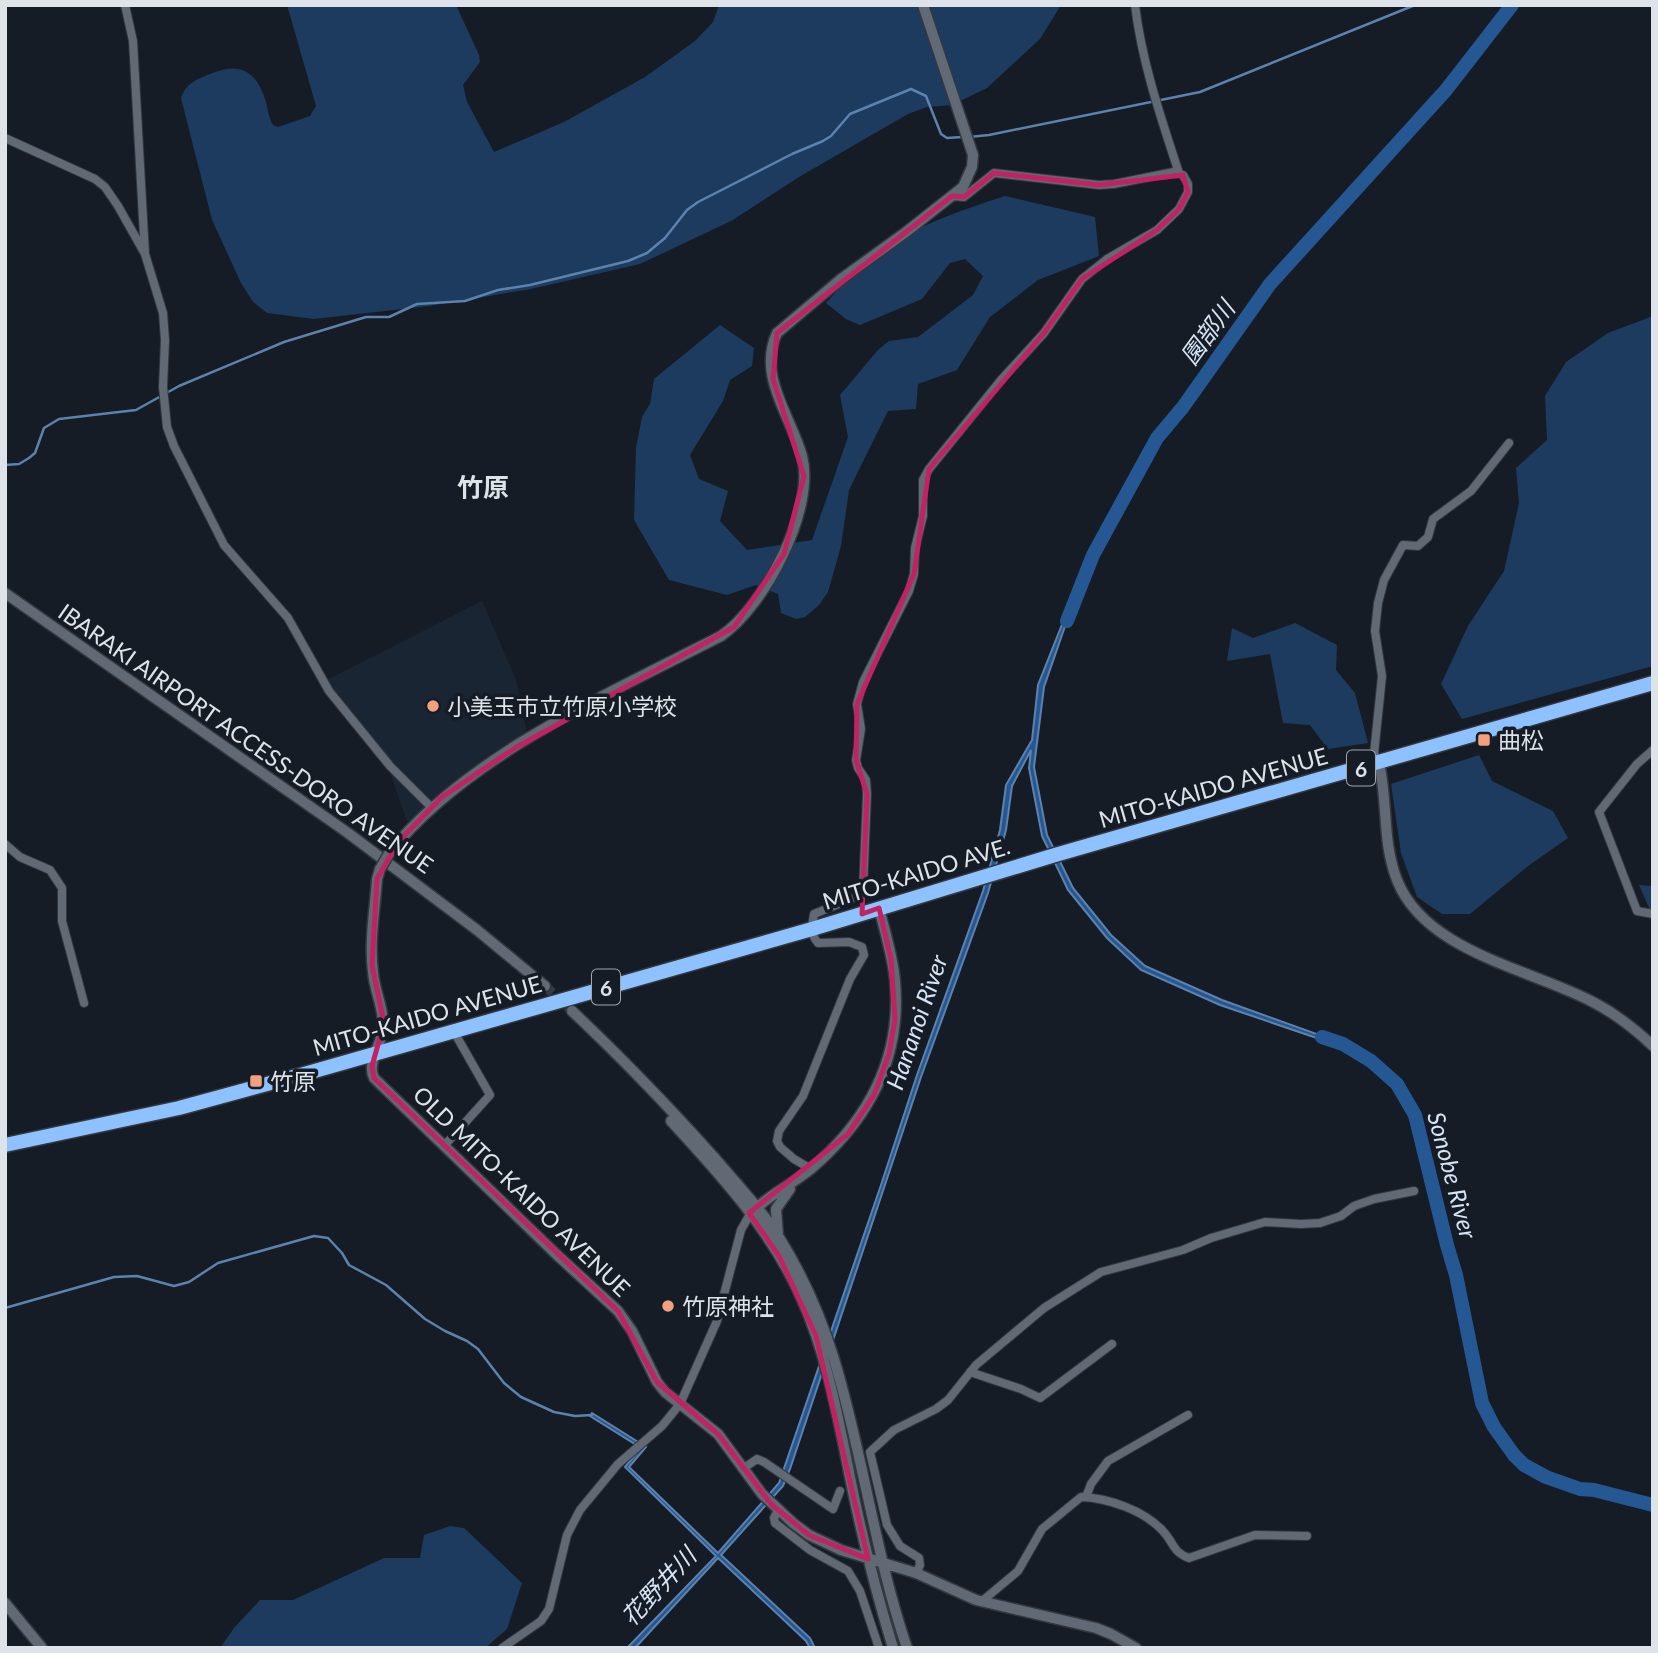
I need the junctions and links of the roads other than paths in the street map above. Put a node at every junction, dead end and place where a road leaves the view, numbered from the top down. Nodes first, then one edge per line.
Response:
1 (125, 5) edge
2 (923, 5) edge
3 (1135, 5) edge
4 (5, 138) edge
5 (1179, 173) junction
6 (952, 196) junction
7 (145, 254) junction
8 (1509, 443) dead end
9 (5, 593) edge
10 (1653, 683) edge
11 (1653, 750) edge
12 (1379, 763) junction
13 (431, 807) junction
14 (5, 844) edge
15 (1068, 852) joint
16 (879, 908) junction
17 (1653, 914) edge
18 (812, 929) junction
19 (543, 988) tunnel mouth
20 (84, 1003) dead end
21 (569, 1013) tunnel mouth
22 (453, 1030) junction
23 (1653, 1046) edge
24 (376, 1054) junction
25 (5, 1145) edge
26 (444, 1146) junction
27 (811, 1169) junction
28 (799, 1178) junction
29 (1414, 1191) dead end
30 (753, 1210) junction
31 (779, 1237) junction
32 (1112, 1344) dead end
33 (970, 1372) junction
34 (680, 1404) junction
35 (1188, 1415) dead end
36 (744, 1468) junction
37 (840, 1491) dead end
38 (1086, 1497) junction
39 (775, 1507) junction
40 (1307, 1536) dead end
41 (868, 1559) junction
42 (882, 1562) junction
43 (916, 1573) junction
44 (981, 1602) junction
45 (5, 1603) edge
46 (42, 1648) edge
47 (502, 1648) edge
48 (880, 1648) edge
49 (893, 1648) edge
50 (906, 1648) edge
51 (1136, 1648) edge

1 - 7 street
2 - 6 street
3 - 5 street
4 - 7 street
5 - 6 street
5 - 18 street
6 - 13 street
7 - 13 street
8 - 12 street
9 - 19 street, IBARAKI AIRPORT ACCESS-DORO AVENUE
10 - 12 highway, MITO-KAIDO AVENUE / 6
11 - 17 street
12 - 15 highway, MITO-KAIDO AVENUE / 6
12 - 23 street
13 - 24 street, bridge
14 - 20 street
15 - 16 highway, MITO-KAIDO AVE. / 6
16 - 18 highway, MITO-KAIDO AVE. / 6
16 - 27 street
18 - 22 highway, MITO-KAIDO AVENUE / 6
18 - 27 street
21 - 30 street
22 - 24 highway, MITO-KAIDO AVENUE / 6
22 - 26 street
24 - 25 highway, MITO-KAIDO AVENUE / 6
24 - 26 street, OLD MITO-KAIDO AVENUE
26 - 34 street, OLD MITO-KAIDO AVENUE
27 - 28 street
28 - 30 street
28 - 31 street
29 - 33 street
30 - 31 street
30 - 34 street
30 - 41 street
31 - 42 street
32 - 33 street
33 - 43 street
34 - 36 street, OLD MITO-KAIDO AVENUE
34 - 47 street
35 - 38 street
36 - 37 street
36 - 39 street, OLD MITO-KAIDO AVENUE
38 - 40 street
38 - 44 street
39 - 41 street, OLD MITO-KAIDO AVENUE
39 - 48 street
41 - 42 street, OLD MITO-KAIDO AVENUE
41 - 49 street
42 - 43 street, OLD MITO-KAIDO AVENUE
42 - 50 street
43 - 44 street, OLD MITO-KAIDO AVENUE
44 - 51 street, OLD MITO-KAIDO AVENUE
45 - 46 street

